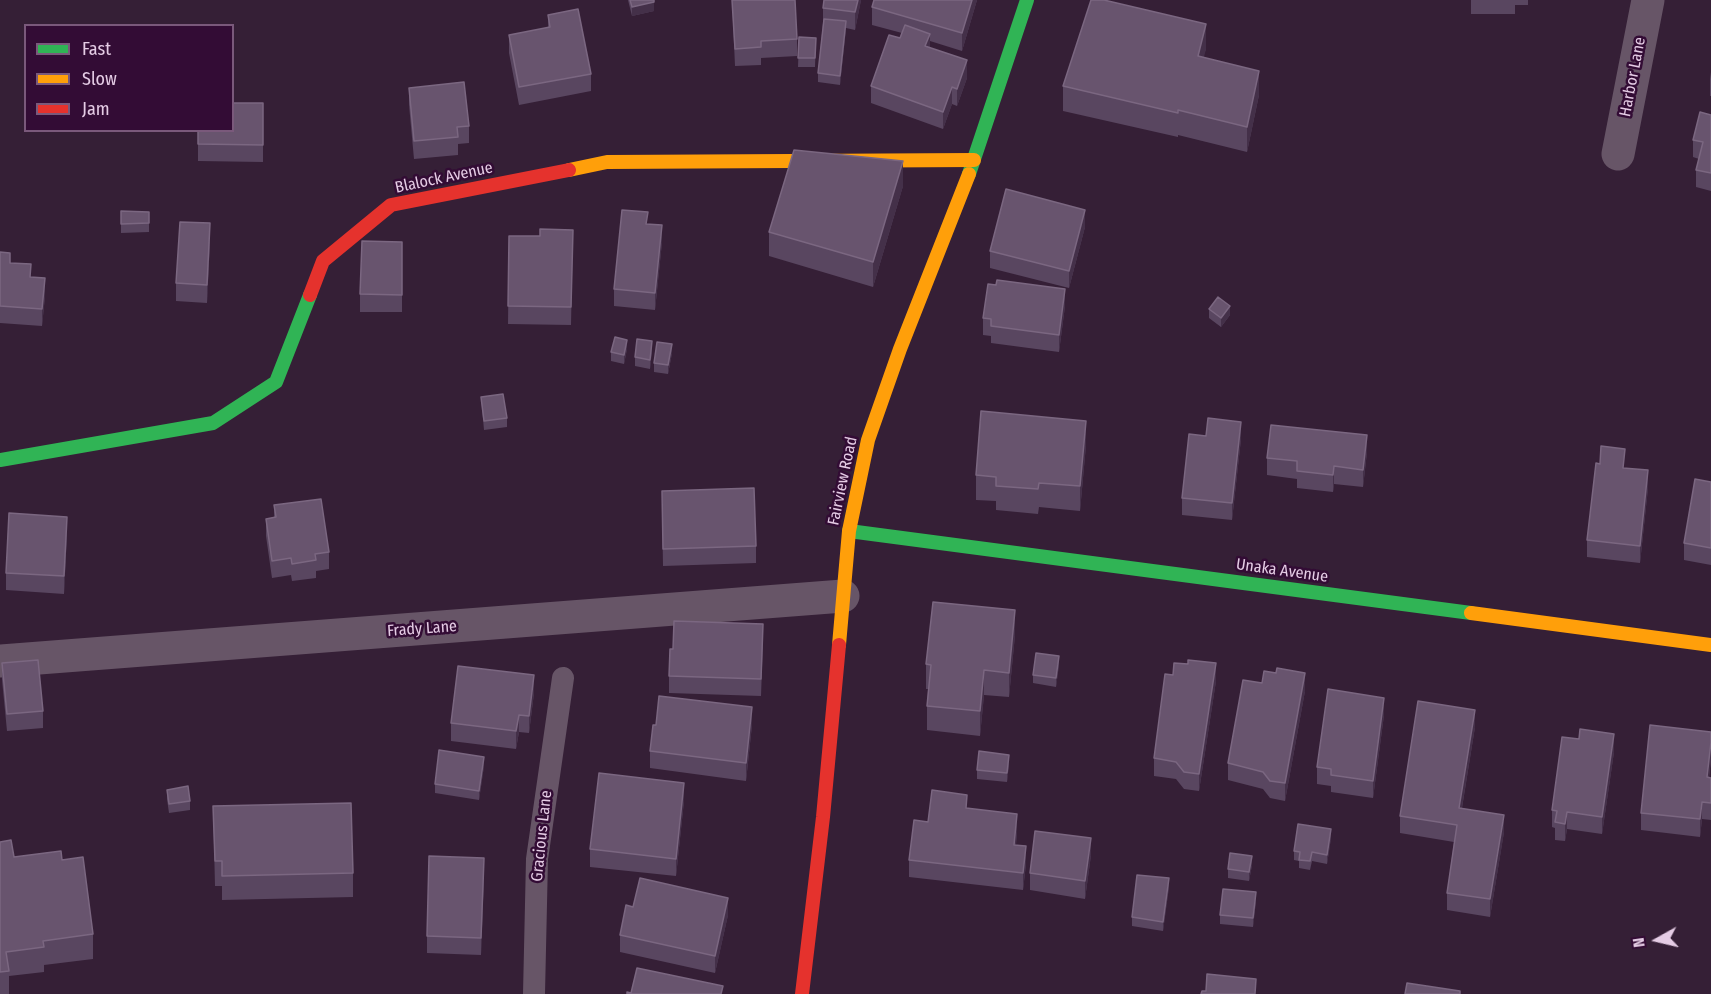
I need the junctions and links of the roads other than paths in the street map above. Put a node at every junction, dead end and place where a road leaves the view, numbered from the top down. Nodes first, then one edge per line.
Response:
1 (1027, 0) edge
2 (1648, 0) edge
3 (1618, 154) dead end
4 (974, 160) junction
5 (0, 460) edge
6 (849, 531) junction
7 (843, 596) junction
8 (1711, 645) edge
9 (0, 661) edge
10 (562, 678) dead end
11 (534, 994) edge
12 (802, 994) edge

1 - 4 street, Fairview Road
2 - 3 street, Harbor Lane
4 - 5 street, Blalock Avenue
4 - 6 street, Fairview Road
6 - 7 street, Fairview Road
6 - 8 street, Unaka Avenue
7 - 9 street, Frady Lane
7 - 12 street, Fairview Road
10 - 11 lane, Gracious Lane

